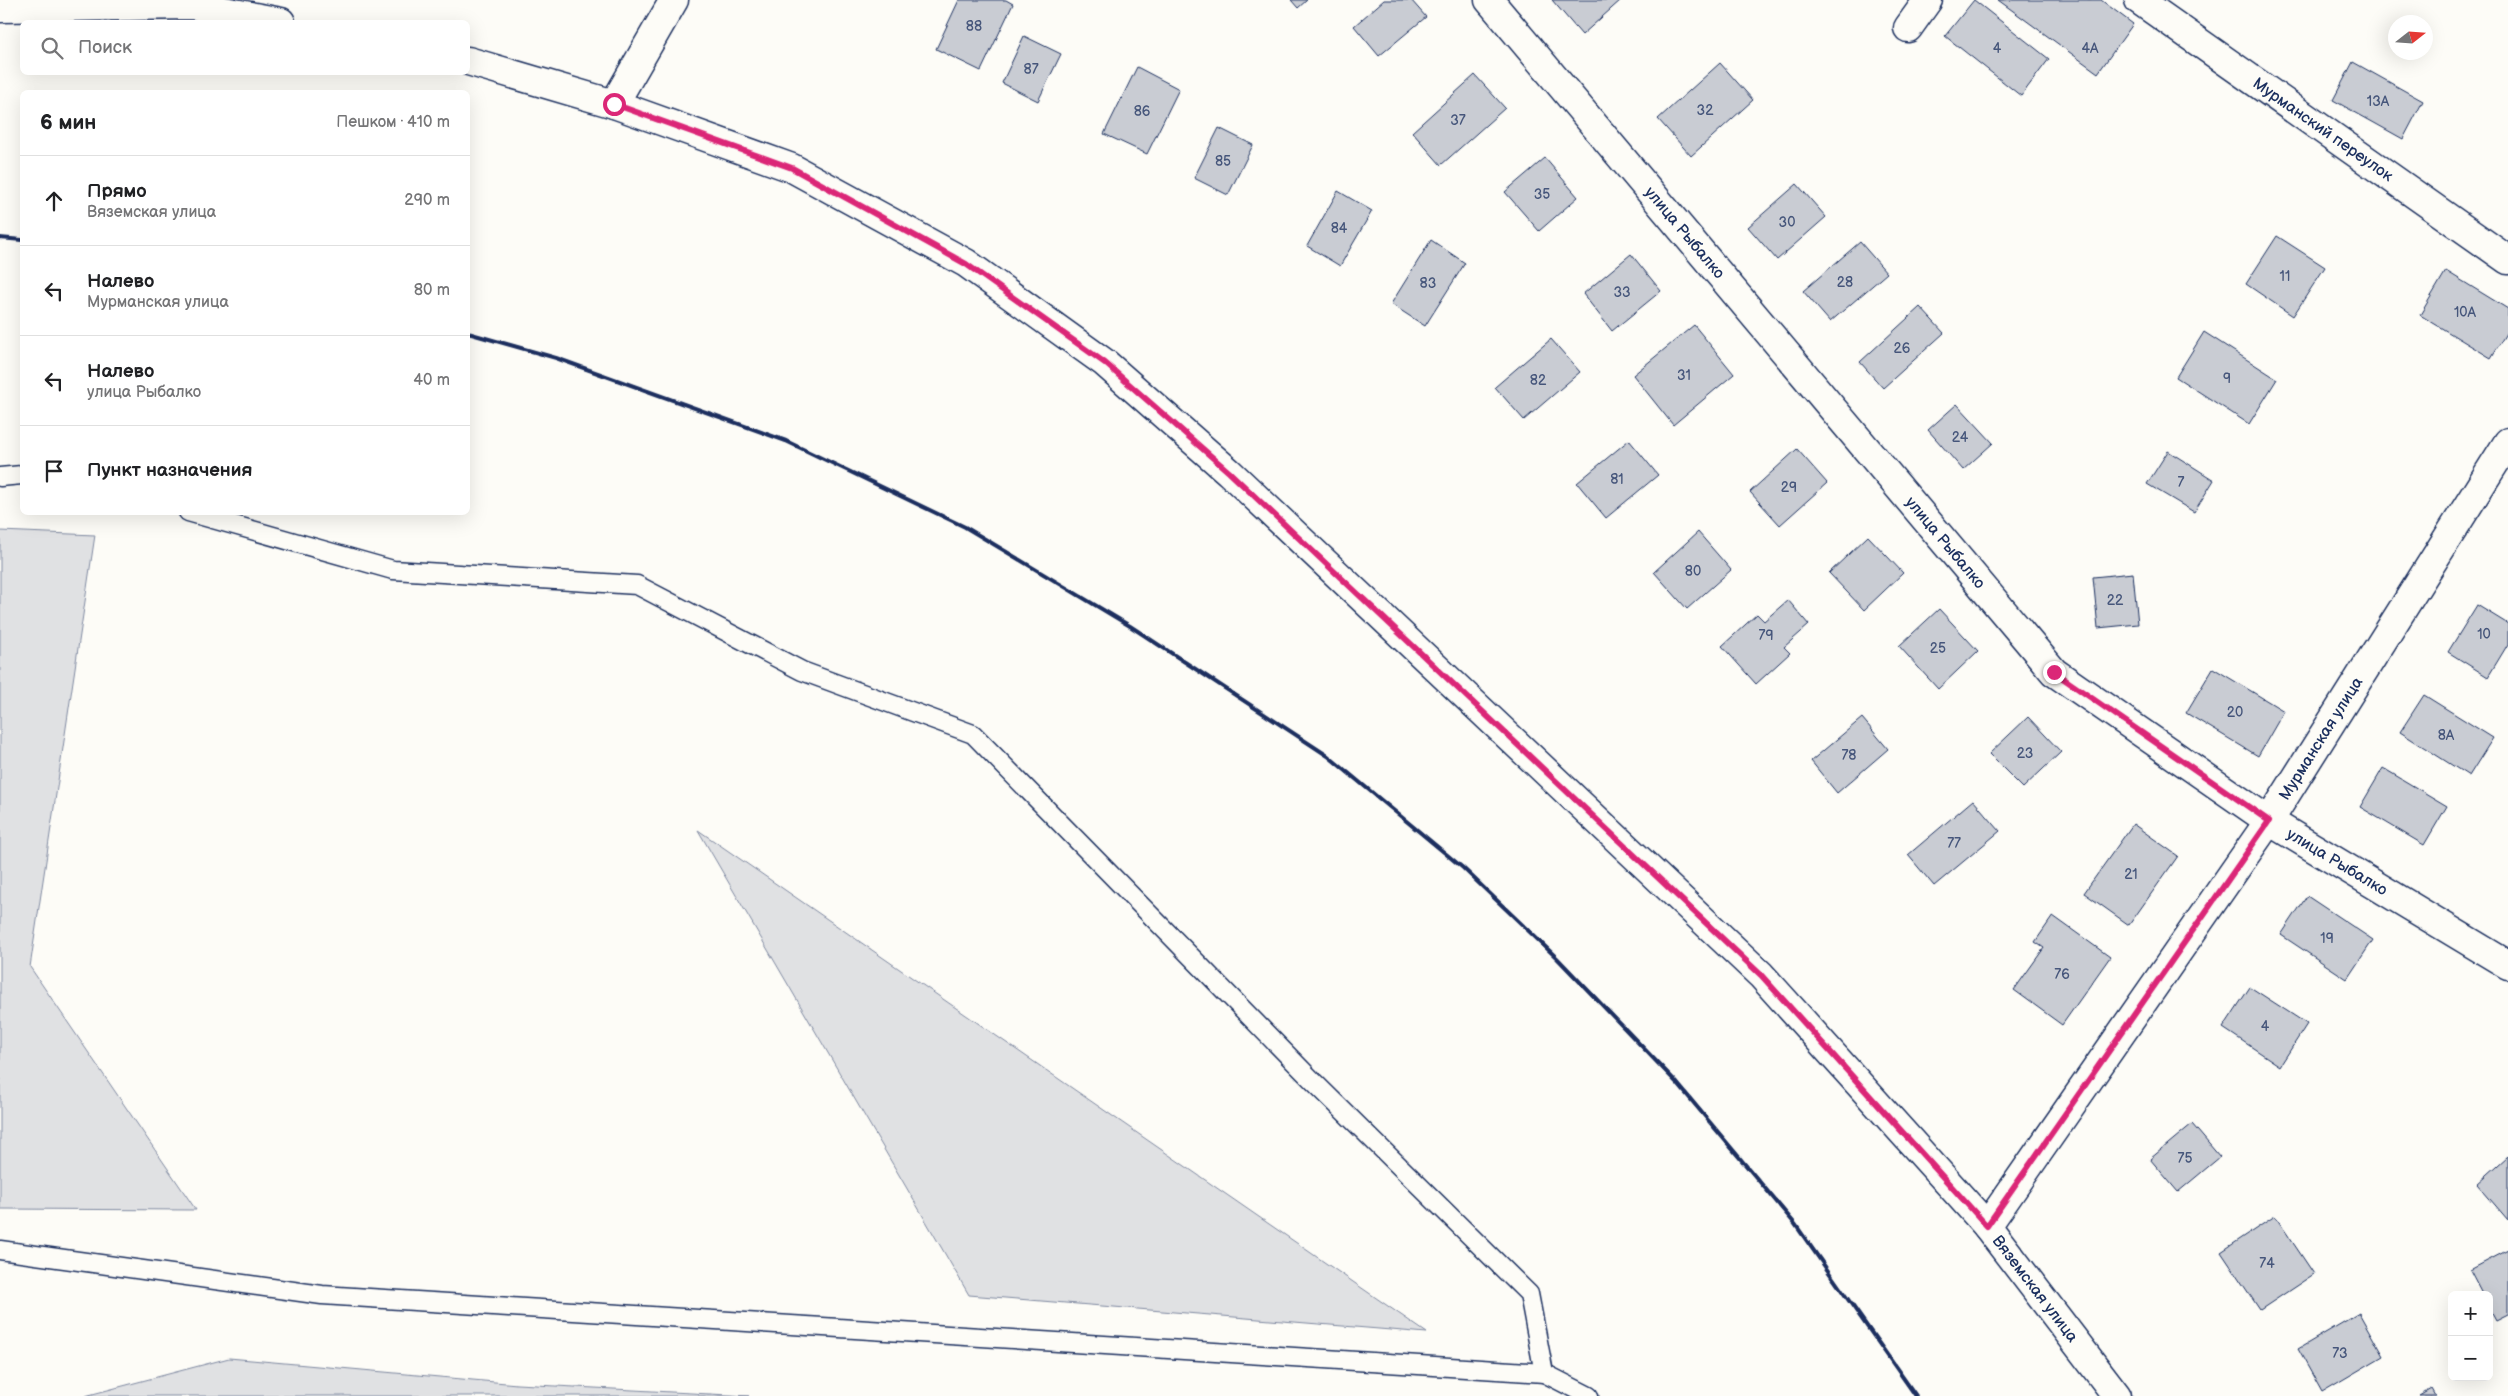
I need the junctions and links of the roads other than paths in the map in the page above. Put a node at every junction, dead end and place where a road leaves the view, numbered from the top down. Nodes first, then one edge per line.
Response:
1 (674, 0) edge
2 (1488, 0) edge
3 (1928, 0) edge
4 (2139, 0) edge
5 (0, 8) edge
6 (271, 20) edge
7 (1908, 28) dead end
8 (470, 62) edge
9 (614, 104) junction
10 (2508, 260) edge
11 (2508, 442) edge
12 (20, 475) edge
13 (0, 477) edge
14 (199, 515) edge
15 (2269, 821) junction
16 (2508, 965) edge
17 (1987, 1226) junction
18 (0, 1250) edge
19 (1544, 1373) junction
20 (1589, 1396) edge
21 (2117, 1396) edge

1 - 9 street
2 - 15 street, улица Рыбалко
3 - 7 street
4 - 10 street, Мурманский переулок
5 - 6 street
8 - 9 street, Вяземская улица
9 - 17 street, Вяземская улица
11 - 15 street, Мурманская улица
12 - 13 lane
14 - 19 lane
15 - 16 street, улица Рыбалко
15 - 17 street, Мурманская улица
17 - 21 street, Вяземская улица
18 - 19 lane
19 - 20 lane

